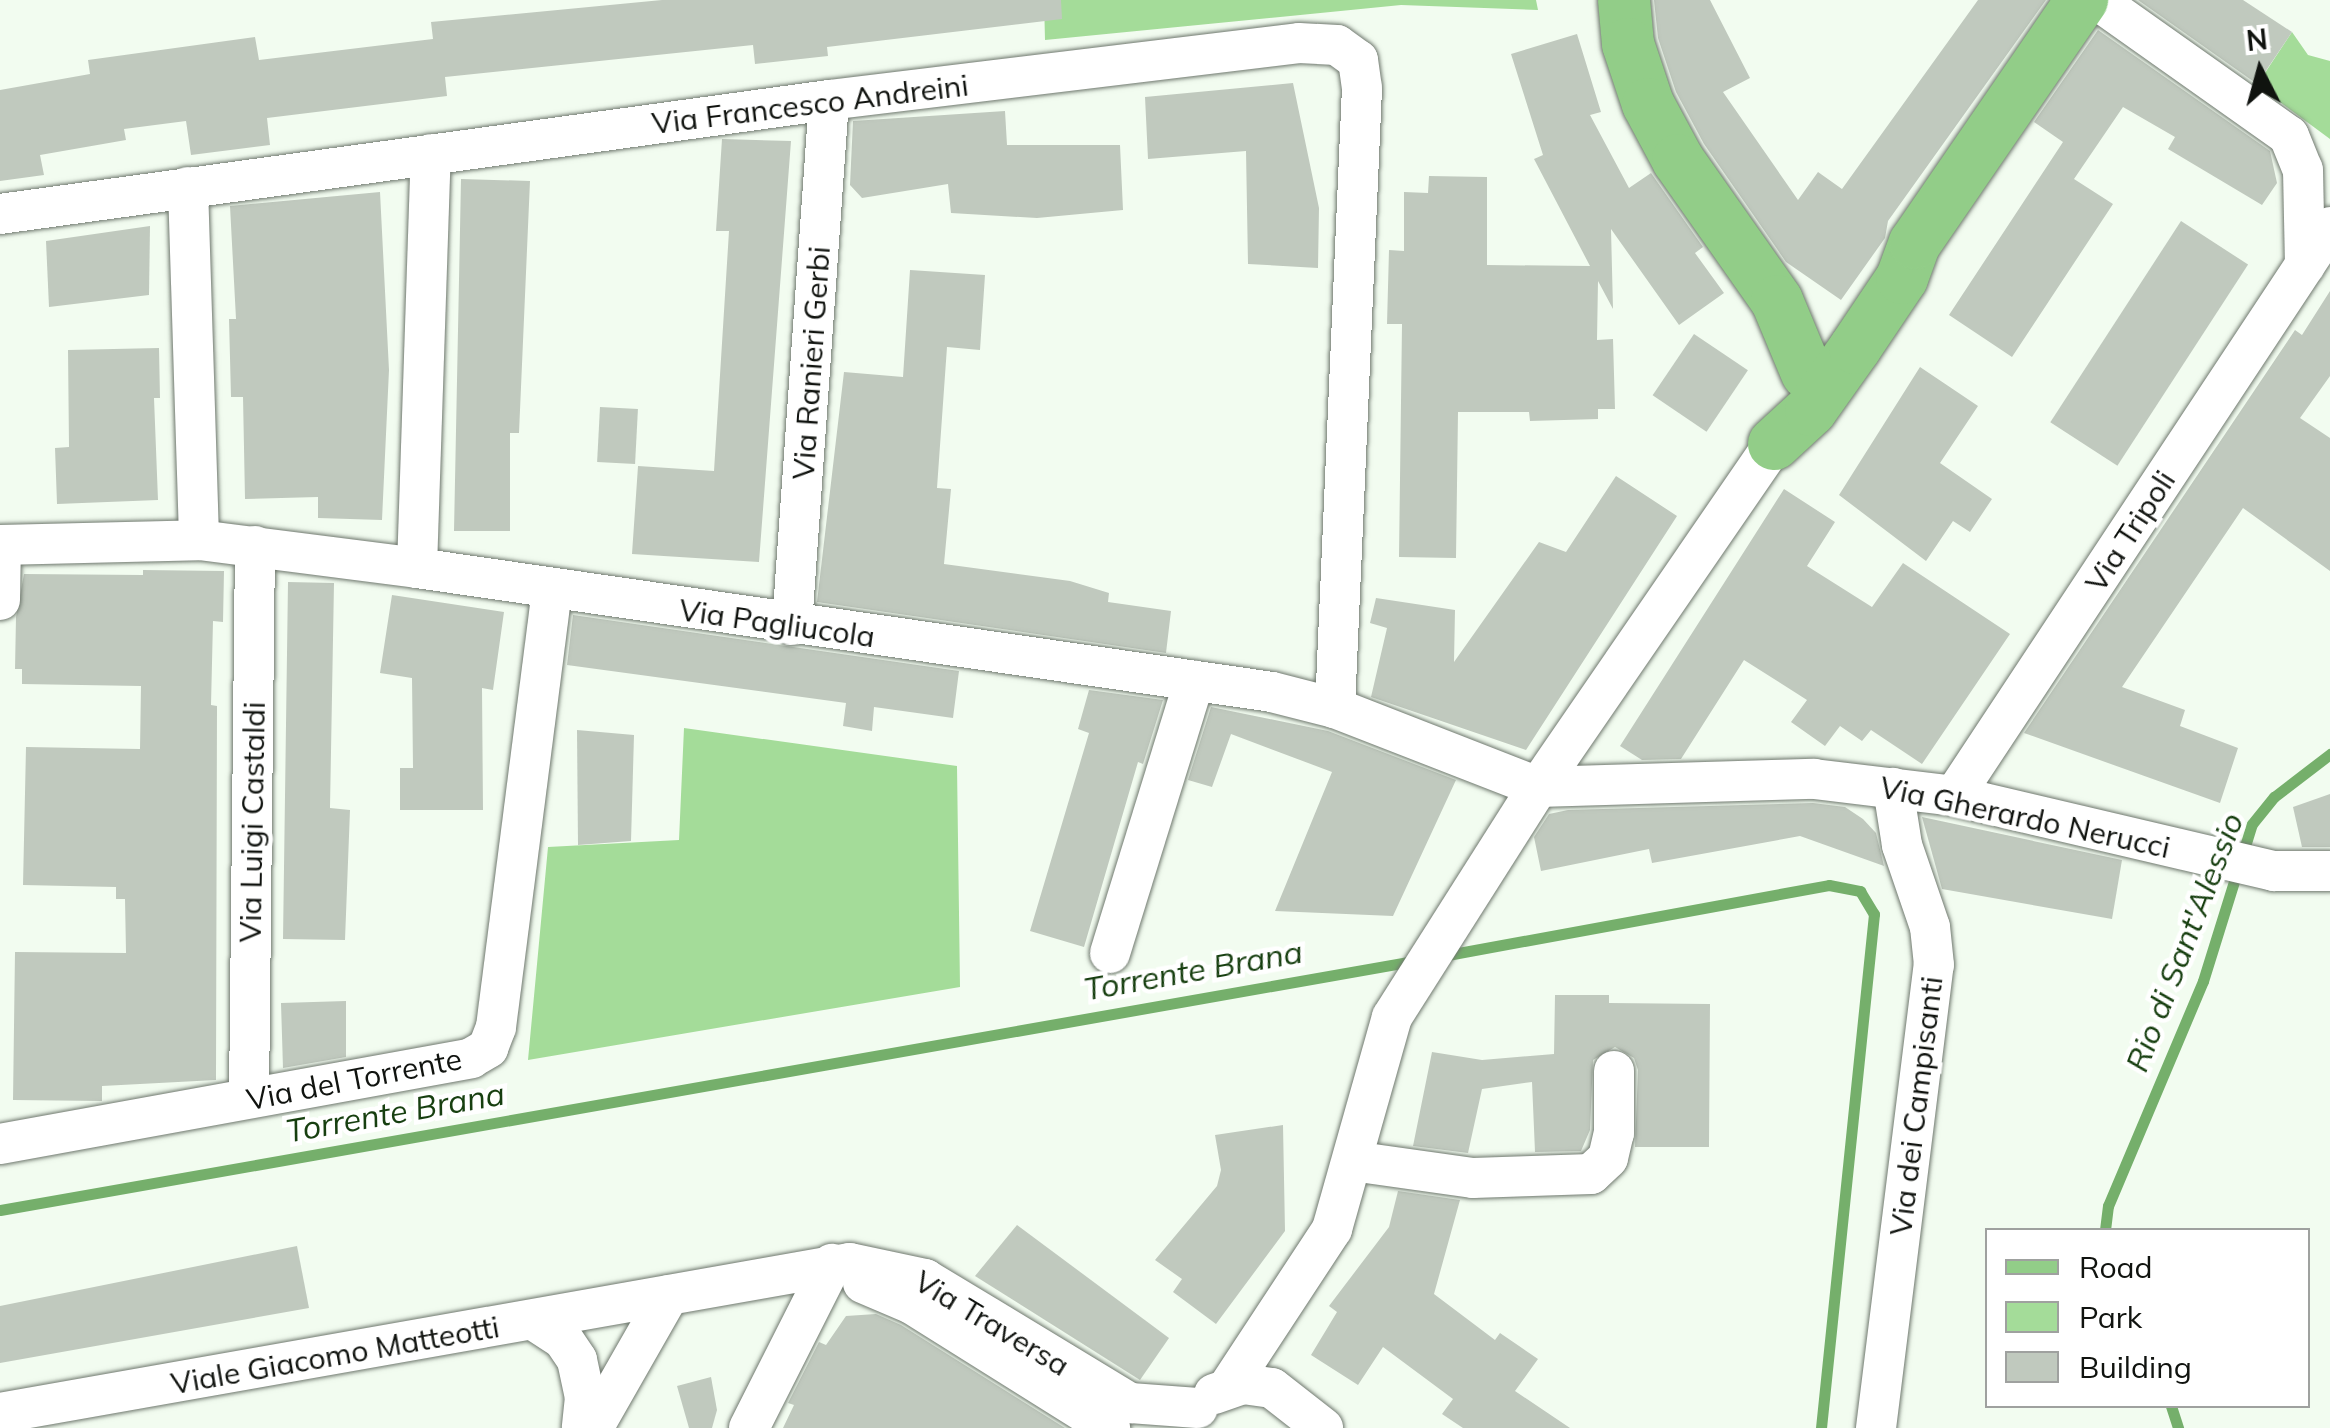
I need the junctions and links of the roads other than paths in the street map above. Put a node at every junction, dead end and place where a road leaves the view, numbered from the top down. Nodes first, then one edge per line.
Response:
1 (1624, 0) edge
2 (2082, 0) edge
3 (2097, 0) edge
4 (829, 100) junction
5 (432, 154) junction
6 (188, 187) junction
7 (0, 214) edge
8 (2330, 228) edge
9 (1915, 243) junction
10 (2305, 266) junction
11 (1807, 374) junction
12 (1774, 444) junction
13 (199, 540) junction
14 (0, 545) edge
15 (255, 546) junction
16 (417, 568) junction
17 (552, 592) junction
18 (0, 600) edge
19 (792, 625) junction
20 (1194, 681) junction
21 (1335, 708) junction
22 (1538, 787) junction
23 (1893, 788) junction
24 (1954, 796) junction
25 (2330, 871) edge
26 (1110, 953) dead end
27 (1614, 1071) dead end
28 (249, 1098) junction
29 (0, 1144) edge
30 (1352, 1161) junction
31 (829, 1270) junction
32 (1305, 1274) junction
33 (669, 1295) junction
34 (535, 1321) junction
35 (1272, 1388) junction
36 (1205, 1407) edge
37 (0, 1414) edge
38 (582, 1428) edge
39 (594, 1428) edge
40 (749, 1428) edge
41 (1110, 1428) edge
42 (1323, 1428) edge
43 (1876, 1428) edge

1 - 11 main road
2 - 9 main road
3 - 10 street
4 - 5 street, Via Francesco Andreini
4 - 19 street, Via Ranieri Gerbi
4 - 21 street, Via Francesco Andreini
5 - 6 street, Via Francesco Andreini
5 - 16 street
6 - 7 street, Via Francesco Andreini
6 - 13 street
8 - 10 street, Via Tripoli
9 - 11 main road
9 - 12 main road
10 - 24 street, Via Tripoli
11 - 12 main road
12 - 22 street
13 - 14 street, Via Pagliucola
13 - 15 street, Via Pagliucola
14 - 18 street
15 - 16 street, Via Pagliucola
15 - 28 street, Via Luigi Castaldi
16 - 17 street, Via Pagliucola
17 - 19 street, Via Pagliucola
17 - 28 street, Via del Torrente
19 - 20 street, Via Pagliucola
20 - 21 street, Via Pagliucola
20 - 26 street
21 - 22 street, Via Pagliucola
22 - 23 street, Via Gherardo Nerucci
22 - 30 street
23 - 24 street, Via Gherardo Nerucci
23 - 43 street, Via dei Campisanti
24 - 25 street, Via Gherardo Nerucci
27 - 30 street
28 - 29 street, Via del Torrente
30 - 32 street
31 - 33 street, Via Traversa
31 - 36 street, Via Traversa
31 - 40 street
31 - 41 street, Via Traversa
32 - 35 street
32 - 36 street
33 - 34 street, Viale Giacomo Matteotti
33 - 39 street
34 - 37 street, Viale Giacomo Matteotti
34 - 38 street
35 - 36 street, Via Traversa
35 - 42 street

